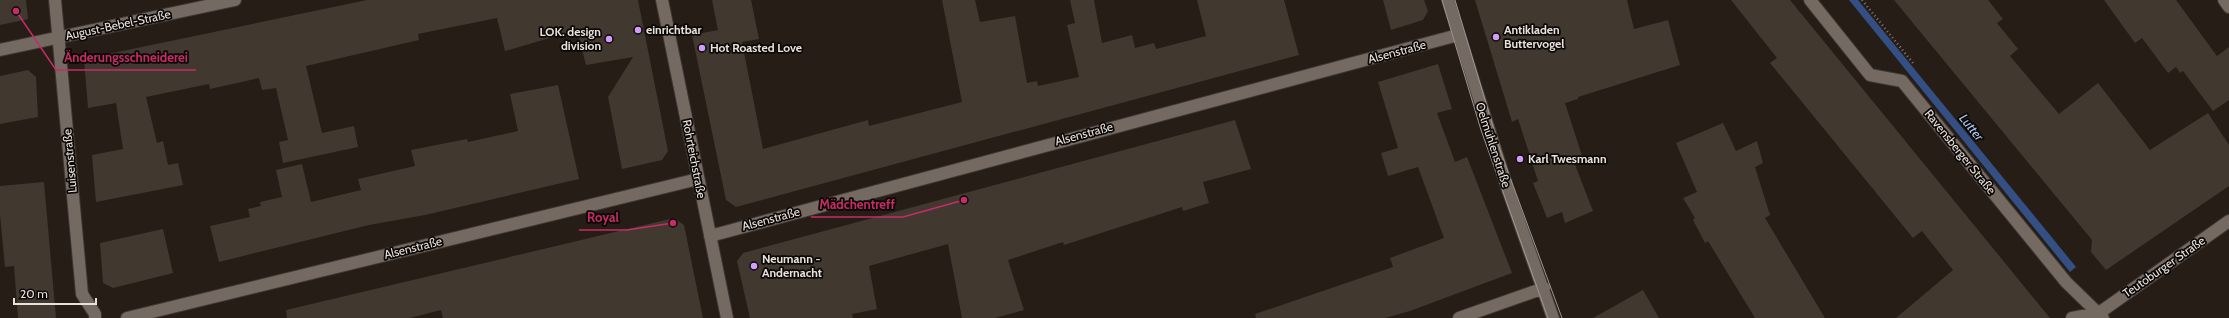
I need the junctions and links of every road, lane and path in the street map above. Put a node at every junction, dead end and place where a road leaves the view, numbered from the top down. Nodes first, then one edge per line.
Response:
1 (55, 0) edge
2 (235, 0) edge
3 (662, 0) edge
4 (1448, 0) edge
5 (1810, 0) edge
6 (2224, 0) edge
7 (2229, 7) edge
8 (1458, 35) junction
9 (58, 38) junction
10 (0, 50) edge
11 (698, 179) junction
12 (2229, 222) edge
13 (710, 236) junction
14 (1544, 288) junction
15 (2099, 316) edge
16 (95, 318) edge
17 (127, 318) edge
18 (727, 318) edge
19 (1459, 318) edge
20 (1553, 318) edge
21 (1560, 318) edge
22 (2072, 318) edge

1 - 9 street, Luisenstraße
2 - 9 street, August-Bebel-Straße
3 - 11 street, Rohrteichstraße
4 - 8 street, Oelmühlenstraße
5 - 15 street, Ravensberger Straße
6 - 7 street
8 - 13 street, Alsenstraße
8 - 14 street, Oelmühlenstraße
9 - 10 street, August-Bebel-Straße
9 - 16 street, Luisenstraße
11 - 13 street, Rohrteichstraße
11 - 17 street, Alsenstraße
12 - 15 street, Teutoburger Straße
13 - 18 street, Rohrteichstraße
14 - 19 street
14 - 20 street, Oelmühlenstraße
14 - 21 street, Oelmühlenstraße
15 - 22 street, Teutoburger Straße

